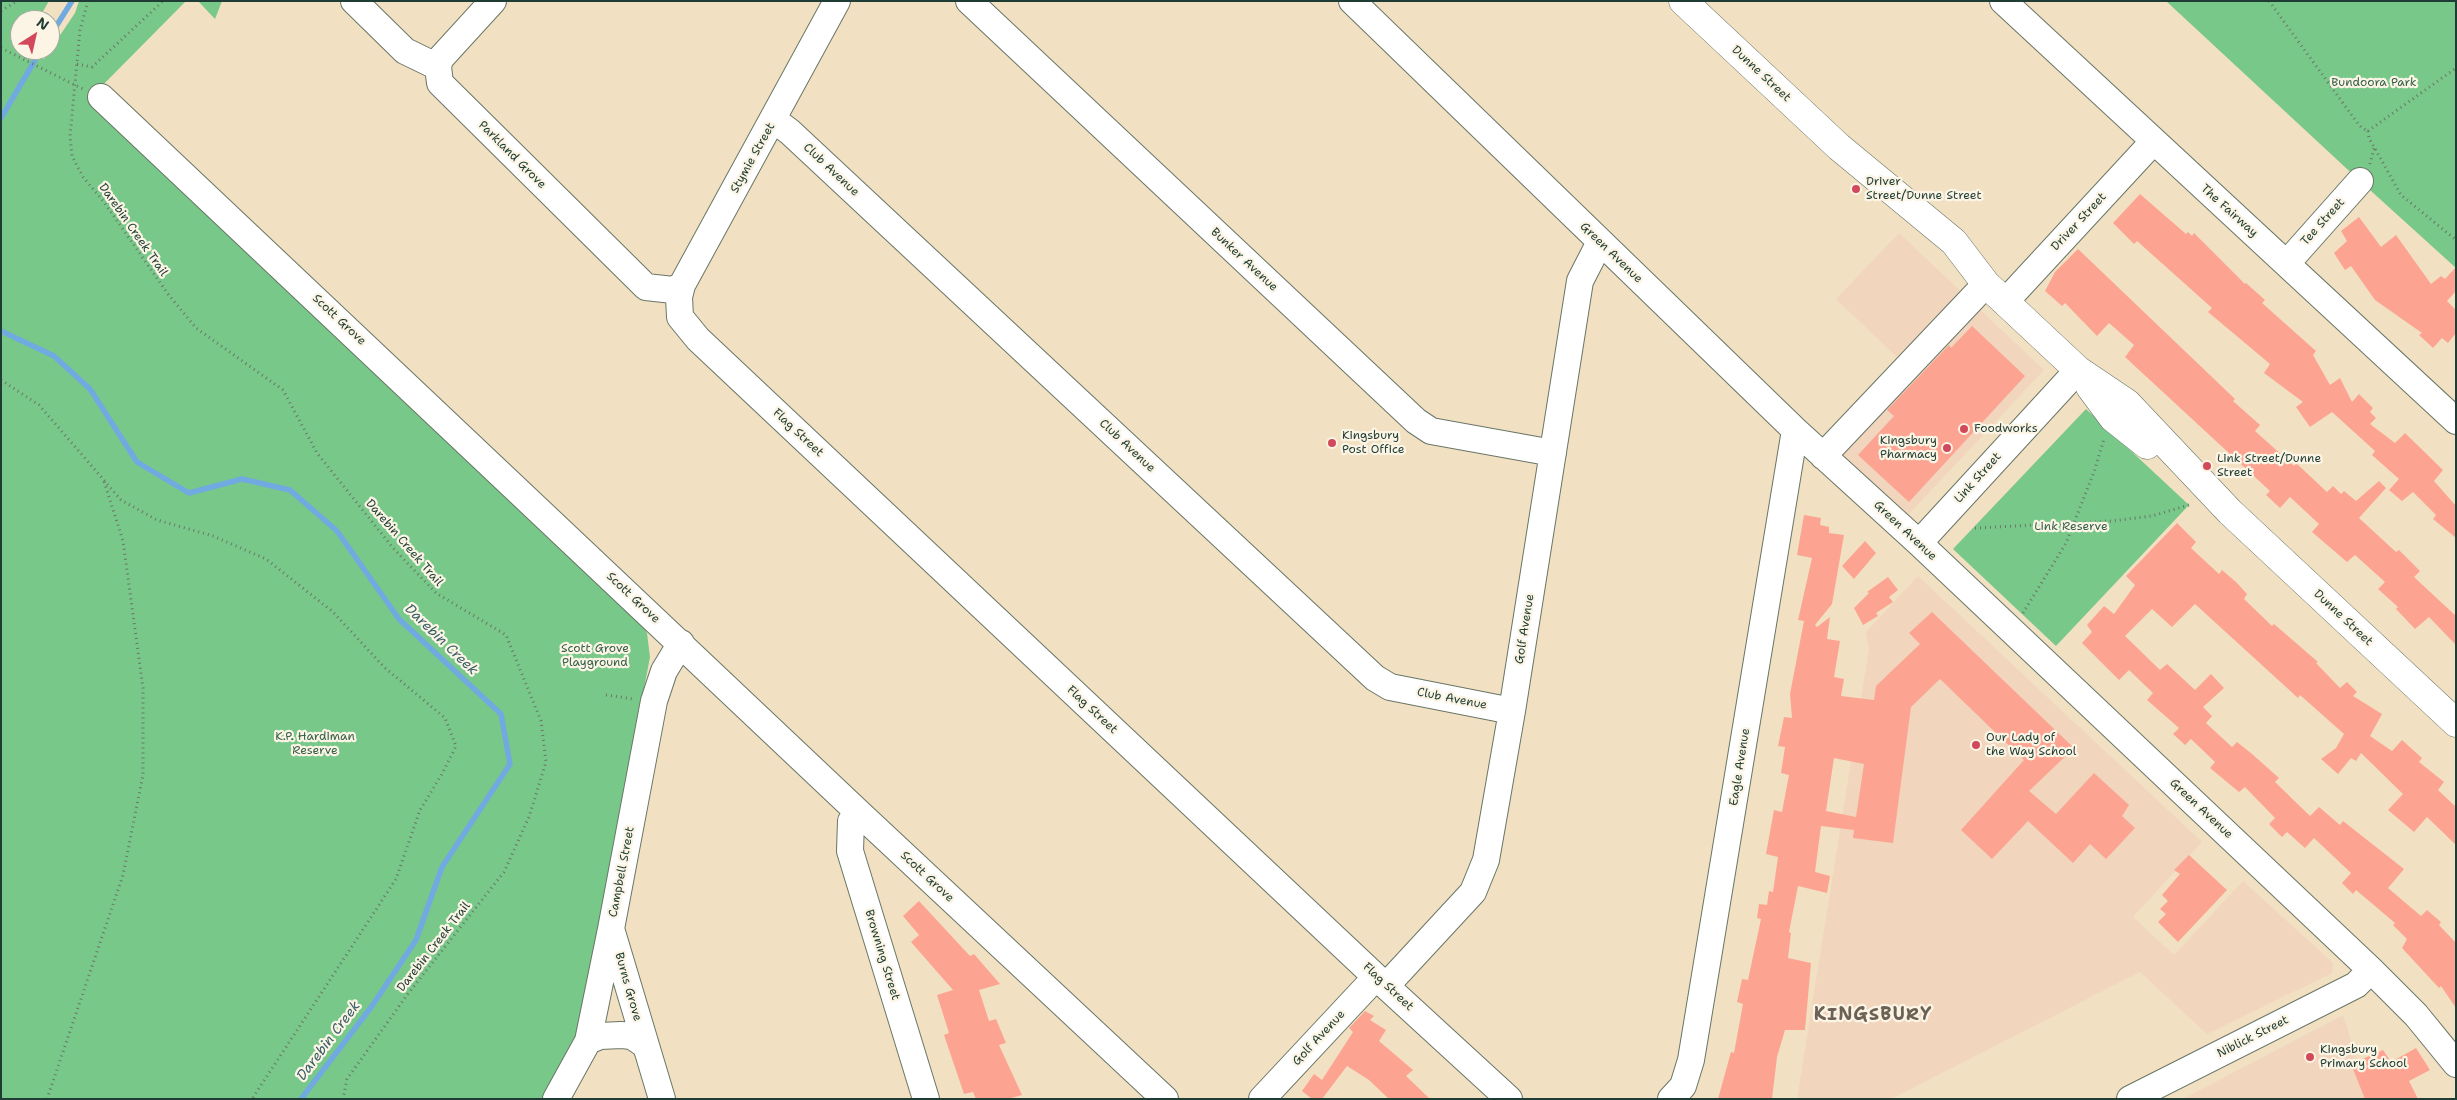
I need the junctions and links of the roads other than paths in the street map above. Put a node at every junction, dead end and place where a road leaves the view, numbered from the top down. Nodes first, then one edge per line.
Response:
1 (354, 1) edge
2 (492, 1) edge
3 (837, 1) edge
4 (969, 1) edge
5 (1352, 1) edge
6 (1683, 1) edge
7 (2003, 1) edge
8 (438, 67) junction
9 (102, 97) dead end
10 (774, 120) junction
11 (2153, 142) junction
12 (2360, 182) dead end
13 (1600, 242) junction
14 (2287, 263) junction
15 (1986, 284) junction
16 (682, 285) junction
17 (2006, 302) junction
18 (680, 317) joint
19 (2078, 370) junction
20 (2456, 421) edge
21 (1795, 430) junction
22 (1553, 453) junction
23 (1823, 456) junction
24 (1918, 543) junction
25 (681, 643) junction
26 (1512, 711) junction
27 (2456, 723) edge
28 (858, 812) junction
29 (611, 929) junction
30 (2371, 970) junction
31 (1381, 981) junction
32 (588, 1041) junction
33 (645, 1045) junction
34 (2456, 1064) edge
35 (556, 1099) edge
36 (662, 1099) edge
37 (926, 1099) edge
38 (1165, 1099) edge
39 (1262, 1099) edge
40 (1509, 1099) edge
41 (1671, 1099) edge
42 (2130, 1099) edge

1 - 8 street
2 - 8 street
3 - 10 street, Stymie Street
4 - 22 street, Bunker Avenue
5 - 13 street, Green Avenue
6 - 15 main road, Dunne Street
7 - 11 street, The Fairway
8 - 16 street, Parkland Grove
9 - 25 street, Scott Grove
10 - 16 street, Stymie Street
10 - 26 street, Club Avenue
11 - 14 street, The Fairway
11 - 17 street, Driver Street
12 - 14 street, Tee Street
13 - 21 street, Green Avenue
13 - 22 street, Golf Avenue
14 - 20 street, The Fairway
15 - 17 main road, Dunne Street
15 - 23 street
16 - 18 street, Stymie Street
17 - 19 main road, Dunne Street
18 - 31 street, Flag Street
19 - 24 street, Link Street
19 - 27 main road, Dunne Street
21 - 23 street, Green Avenue
21 - 41 street, Eagle Avenue
22 - 26 street, Golf Avenue
23 - 24 street, Green Avenue
24 - 30 street, Green Avenue
25 - 28 street, Scott Grove
25 - 29 street, Campbell Street
26 - 31 street, Golf Avenue
28 - 37 street, Browning Street
28 - 38 street, Scott Grove
29 - 32 street, Campbell Street
29 - 33 street, Burns Grove
30 - 34 street, Green Avenue
30 - 42 street, Niblick Street
31 - 39 street, Golf Avenue
31 - 40 street, Flag Street
32 - 33 street, Burns Grove
32 - 35 street, Campbell Street
33 - 36 street, Burns Grove

